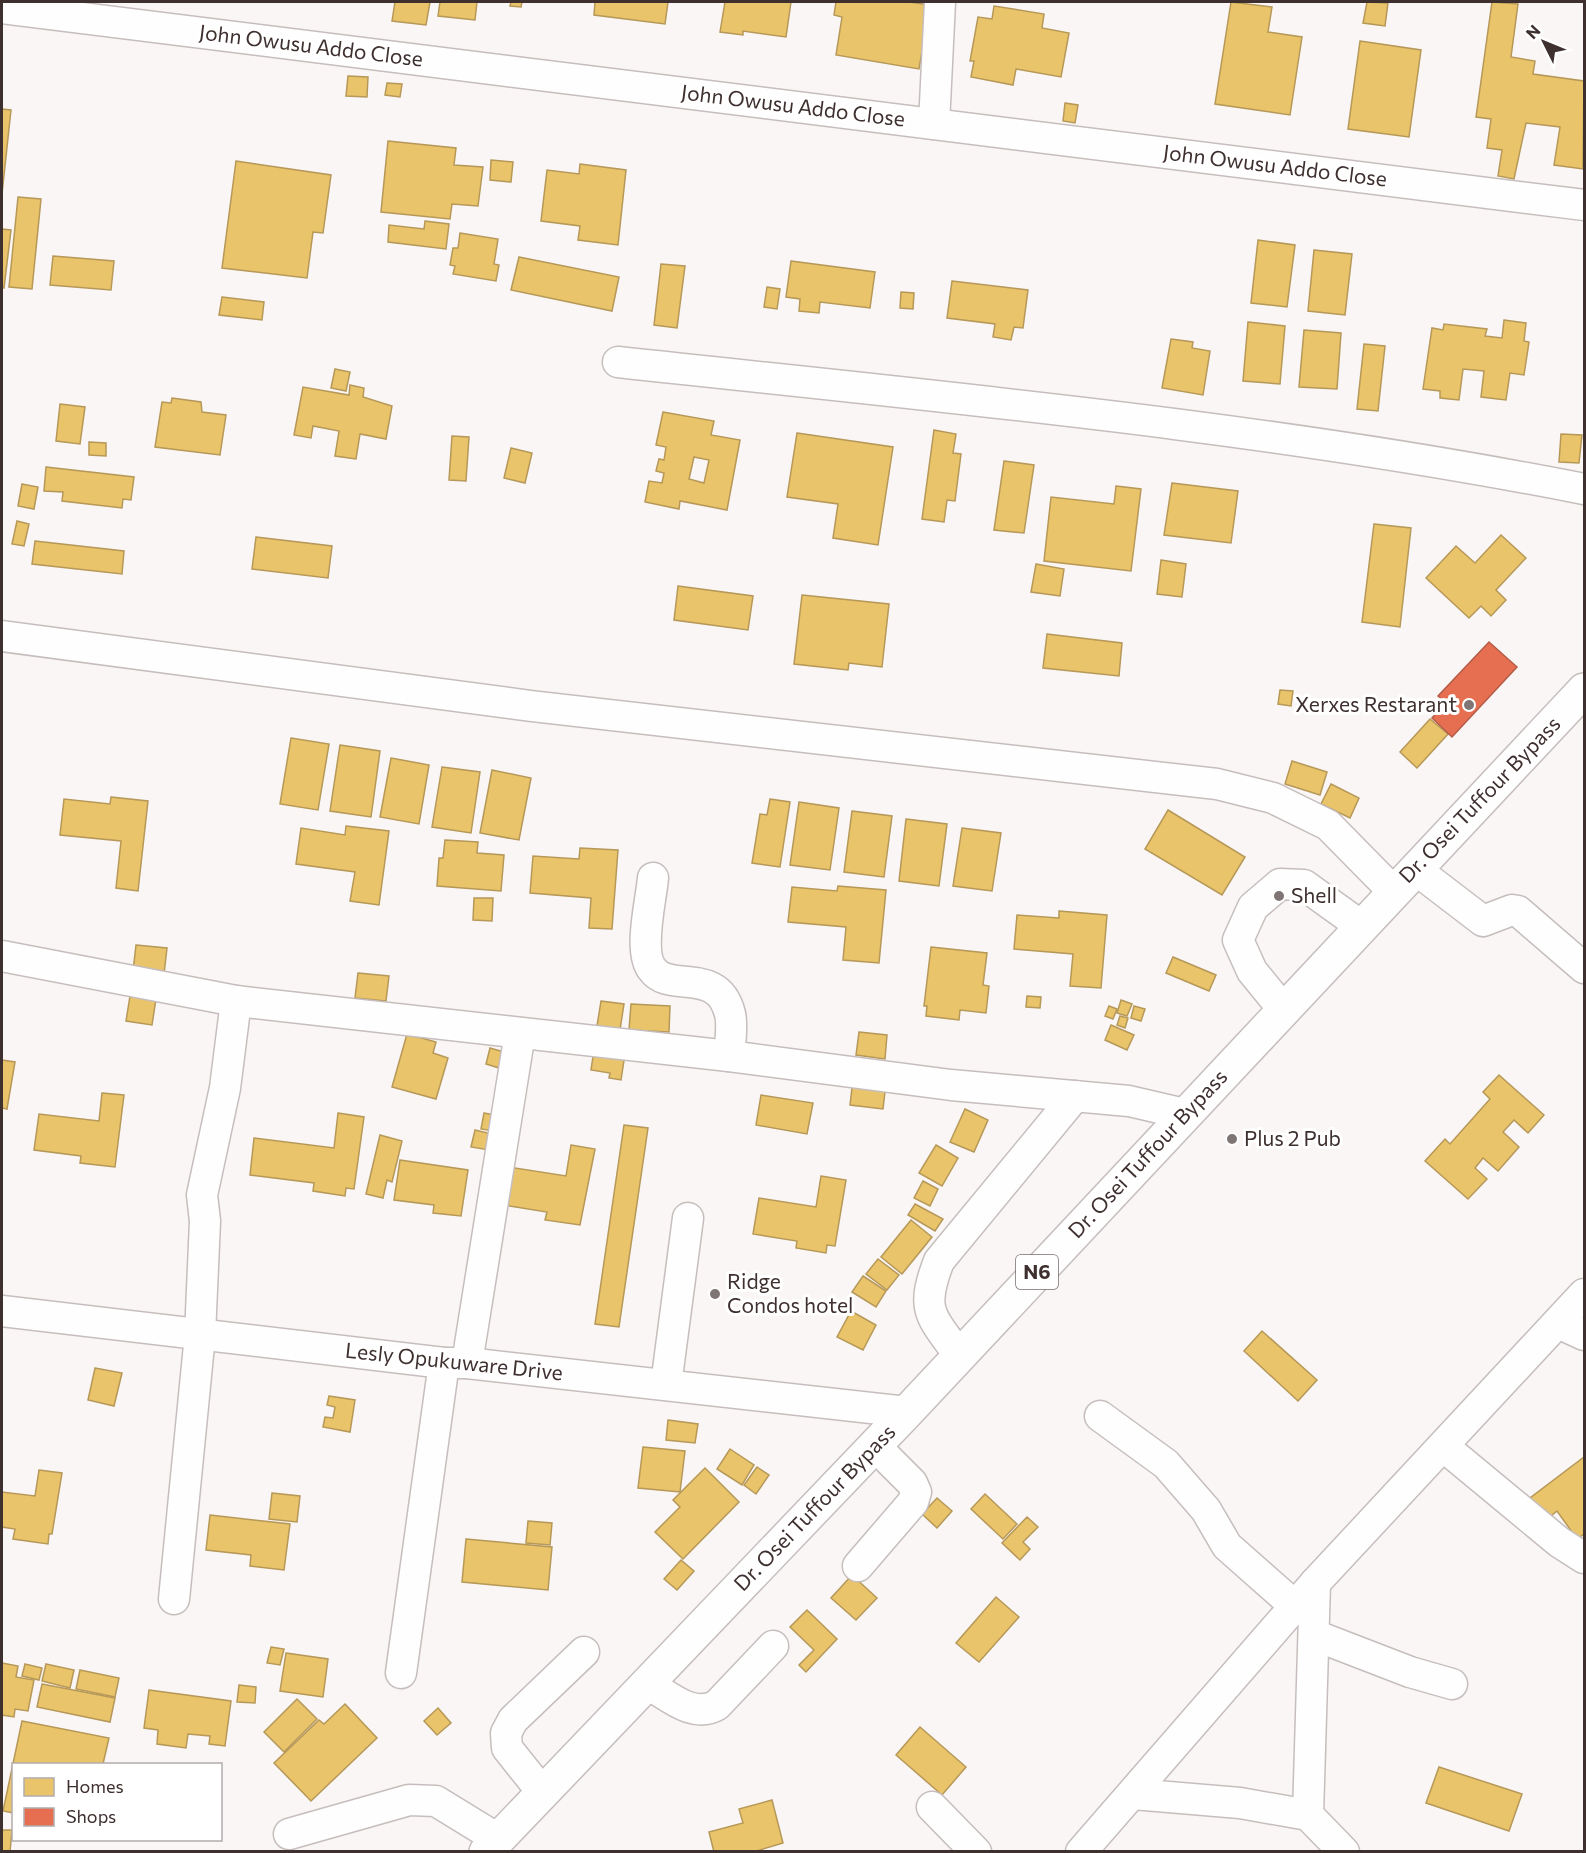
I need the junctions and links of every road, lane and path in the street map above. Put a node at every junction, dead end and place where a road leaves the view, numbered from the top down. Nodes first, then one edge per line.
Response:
1 (940, 2) edge
2 (2, 8) edge
3 (934, 124) junction
4 (1584, 205) edge
5 (618, 362) dead end
6 (1584, 489) edge
7 (2, 636) edge
8 (1584, 690) edge
9 (653, 878) dead end
10 (1404, 880) junction
11 (1361, 926) junction
12 (2, 956) edge
13 (1584, 968) edge
14 (236, 1001) junction
15 (1283, 1009) junction
16 (520, 1033) junction
17 (729, 1056) junction
18 (1075, 1096) junction
19 (1185, 1114) junction
20 (688, 1218) dead end
21 (1584, 1294) edge
22 (2, 1311) edge
23 (1571, 1329) edge
24 (200, 1335) junction
25 (959, 1355) junction
26 (455, 1363) junction
27 (666, 1385) junction
28 (907, 1412) junction
29 (1100, 1416) dead end
30 (874, 1445) junction
31 (1443, 1446) junction
32 (1584, 1558) edge
33 (858, 1566) dead end
34 (1315, 1583) junction
35 (174, 1599) dead end
36 (1295, 1606) junction
37 (1314, 1635) junction
38 (773, 1646) dead end
39 (584, 1652) dead end
40 (401, 1673) dead end
41 (648, 1684) junction
42 (1452, 1684) dead end
43 (543, 1793) junction
44 (1133, 1794) junction
45 (932, 1807) dead end
46 (1308, 1815) junction
47 (290, 1834) dead end
48 (492, 1845) edge
49 (976, 1851) edge
50 (1081, 1851) edge
51 (1344, 1851) edge

1 - 3 street
2 - 3 street, John Owusu Addo Close
3 - 4 street, John Owusu Addo Close
5 - 6 street
7 - 10 street
8 - 10 highway, Dr. Osei Tuffour Bypass / N6
9 - 17 street
10 - 11 highway, Dr. Osei Tuffour Bypass / N6
10 - 13 street
11 - 15 highway, Dr. Osei Tuffour Bypass / N6
11 - 15 street
12 - 14 street
14 - 16 street
14 - 24 street
15 - 19 highway, Dr. Osei Tuffour Bypass / N6
16 - 17 street
16 - 26 street
17 - 18 street
18 - 19 street
18 - 25 street
19 - 25 highway, Dr. Osei Tuffour Bypass / N6
20 - 27 street
21 - 23 street
22 - 24 street, Lesly Opukuware Drive
23 - 31 street
24 - 26 street, Lesly Opukuware Drive
24 - 35 street
25 - 28 highway, Dr. Osei Tuffour Bypass / N6
26 - 27 street, Lesly Opukuware Drive
26 - 40 street
27 - 28 street, Lesly Opukuware Drive
28 - 30 highway, Dr. Osei Tuffour Bypass / N6
29 - 36 street
30 - 33 street
30 - 41 highway, Dr. Osei Tuffour Bypass / N6
31 - 32 street
31 - 34 street
34 - 36 street
34 - 37 street
36 - 44 street
37 - 42 street
37 - 46 street
38 - 41 street
39 - 43 street
41 - 43 highway, Dr. Osei Tuffour Bypass / N6
43 - 48 highway, Dr. Osei Tuffour Bypass / N6
44 - 46 street
44 - 50 street
45 - 49 street
46 - 51 street
47 - 48 street

